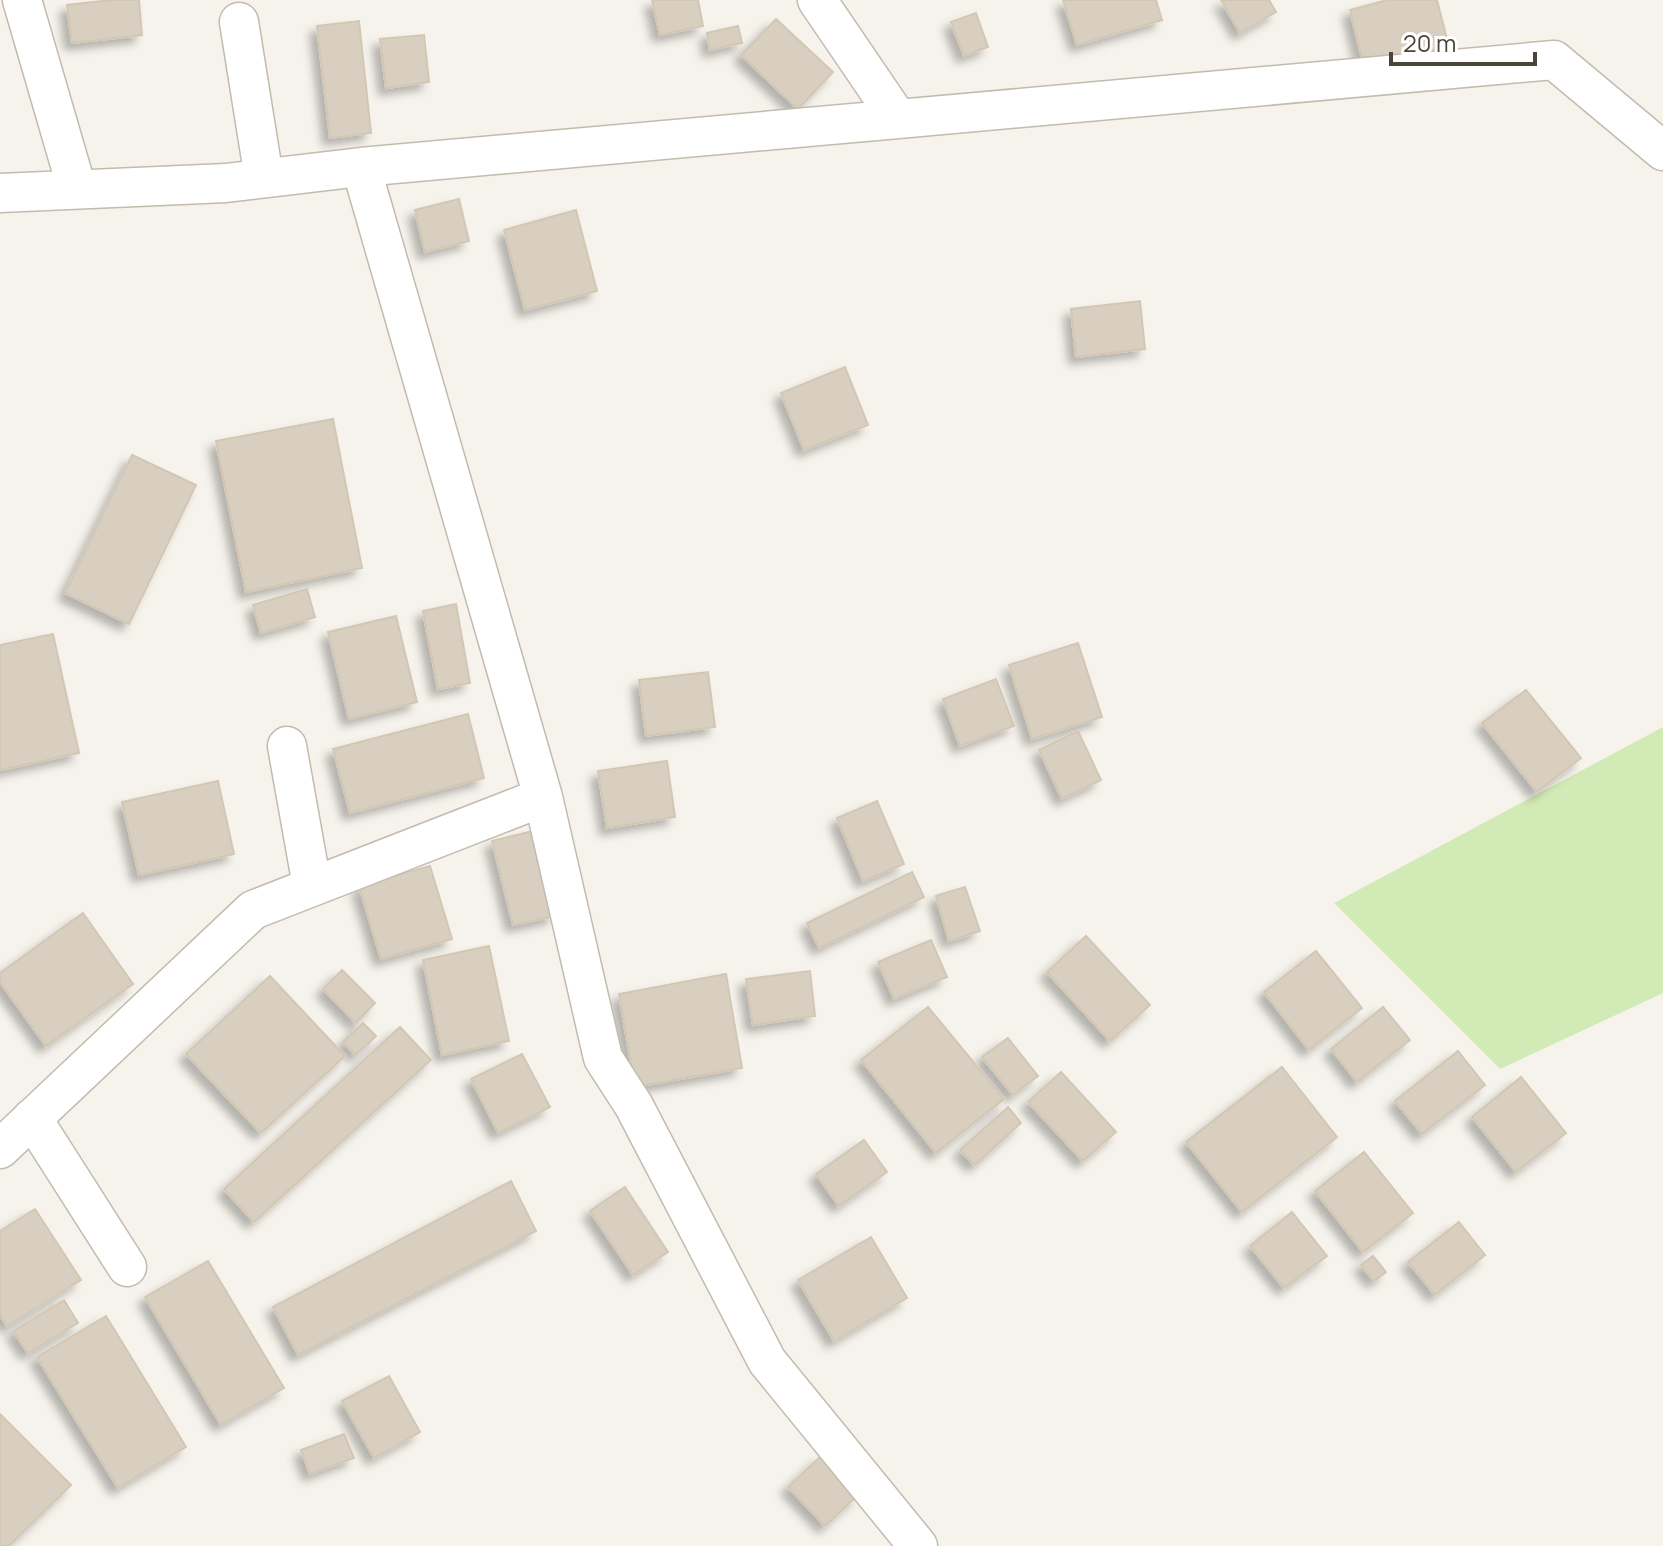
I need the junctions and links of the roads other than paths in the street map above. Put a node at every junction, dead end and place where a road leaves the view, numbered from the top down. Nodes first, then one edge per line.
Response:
1 (22, 0) edge
2 (817, 0) edge
3 (239, 22) dead end
4 (898, 119) junction
5 (1663, 151) edge
6 (361, 167) junction
7 (264, 178) junction
8 (77, 189) junction
9 (0, 193) edge
10 (287, 746) dead end
11 (543, 797) junction
12 (312, 886) junction
13 (32, 1118) junction
14 (0, 1149) edge
15 (127, 1267) dead end
16 (918, 1546) edge

1 - 8 street
2 - 4 street
3 - 7 street
4 - 5 street
4 - 6 street
6 - 7 street
6 - 11 street
7 - 8 street
8 - 9 street
10 - 12 street
11 - 12 street
11 - 16 street
12 - 13 street
13 - 14 street
13 - 15 street

